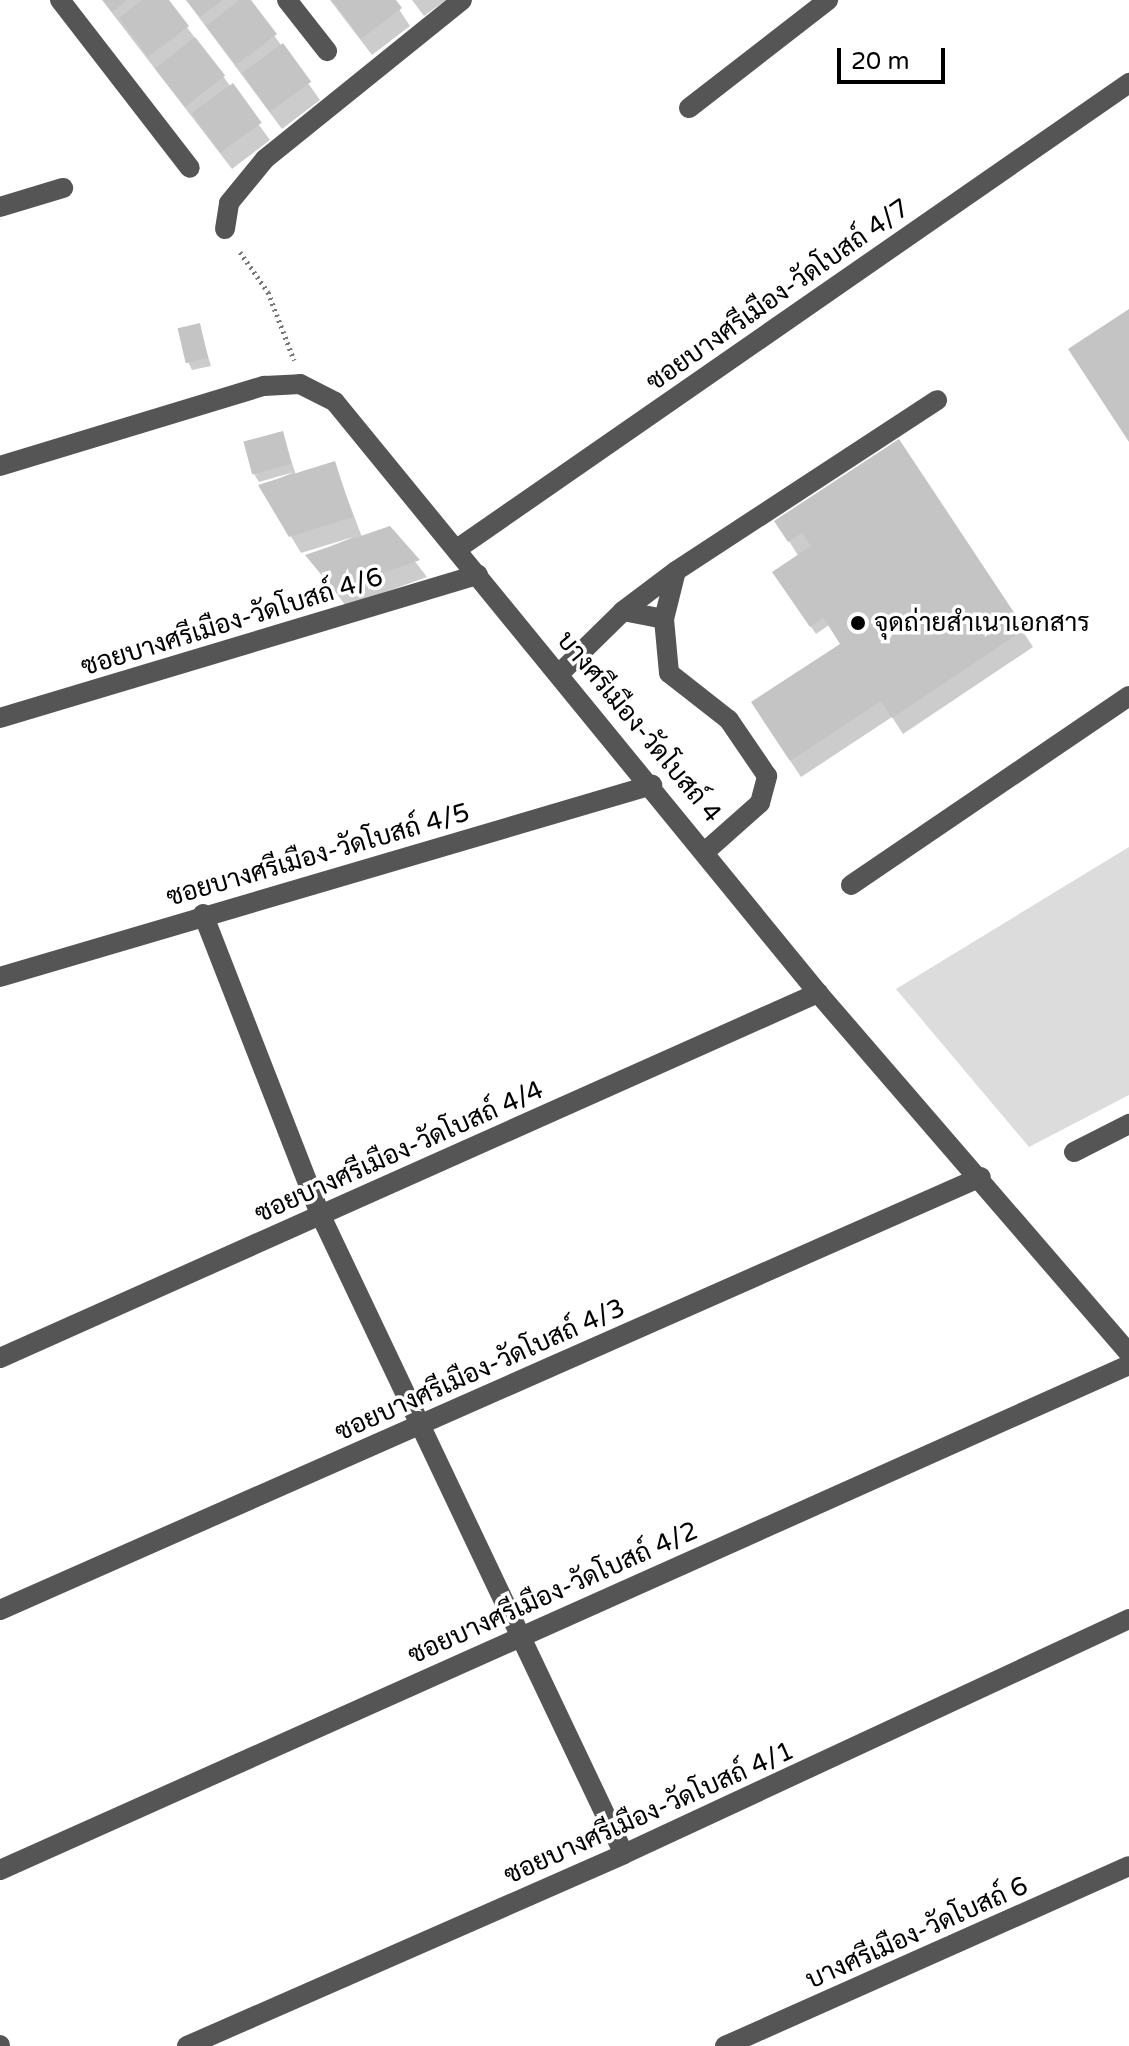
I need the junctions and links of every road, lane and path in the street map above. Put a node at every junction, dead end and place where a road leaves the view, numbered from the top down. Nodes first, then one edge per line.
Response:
1 (60, 0) edge
2 (287, 0) edge
3 (462, 0) edge
4 (828, 0) edge
5 (327, 51) dead end
6 (1129, 83) edge
7 (689, 108) dead end
8 (190, 168) dead end
9 (63, 188) dead end
10 (0, 207) edge
11 (225, 229) joint
12 (300, 384) junction
13 (937, 400) dead end
14 (0, 466) edge
15 (457, 549) junction
16 (676, 571) junction
17 (478, 575) junction
18 (623, 611) junction
19 (664, 619) junction
20 (560, 673) junction
21 (1129, 696) edge
22 (0, 718) edge
23 (652, 785) junction
24 (707, 850) junction
25 (851, 885) dead end
26 (203, 914) junction
27 (0, 977) edge
28 (818, 993) junction
29 (1129, 1124) edge
30 (1074, 1152) dead end
31 (981, 1177) junction
32 (321, 1216) junction
33 (1129, 1353) edge
34 (0, 1358) edge
35 (1129, 1365) edge
36 (422, 1424) junction
37 (0, 1610) edge
38 (1129, 1619) edge
39 (518, 1636) junction
40 (624, 1854) junction
41 (1129, 1866) edge
42 (0, 1870) edge
43 (187, 2046) edge
44 (725, 2046) edge

1 - 8 street
2 - 5 street
3 - 11 street
4 - 7 street
6 - 15 street, ซอยบางศรีเมือง-วัดโบสถ์ 4/7
9 - 10 street
11 - 12 path
12 - 14 street
12 - 15 street, บางศรีเมือง-วัดโบสถ์ 4
13 - 16 street
15 - 17 street, บางศรีเมือง-วัดโบสถ์ 4
16 - 18 street
16 - 19 street
17 - 20 street, บางศรีเมือง-วัดโบสถ์ 4
17 - 22 street, ซอยบางศรีเมือง-วัดโบสถ์ 4/6
18 - 19 street
18 - 20 street
19 - 24 street
20 - 23 street, บางศรีเมือง-วัดโบสถ์ 4
21 - 25 street
23 - 24 street, บางศรีเมือง-วัดโบสถ์ 4
23 - 26 street, ซอยบางศรีเมือง-วัดโบสถ์ 4/5
24 - 28 street, บางศรีเมือง-วัดโบสถ์ 4
26 - 27 street, ซอยบางศรีเมือง-วัดโบสถ์ 4/5
26 - 32 street
28 - 31 street, บางศรีเมือง-วัดโบสถ์ 4
28 - 32 street, ซอยบางศรีเมือง-วัดโบสถ์ 4/4
29 - 30 street
31 - 33 street, บางศรีเมือง-วัดโบสถ์ 4
31 - 36 street, ซอยบางศรีเมือง-วัดโบสถ์ 4/3
32 - 34 street, ซอยบางศรีเมือง-วัดโบสถ์ 4/4
32 - 36 street
35 - 39 street, ซอยบางศรีเมือง-วัดโบสถ์ 4/2
36 - 37 street, ซอยบางศรีเมือง-วัดโบสถ์ 4/3
36 - 39 street
38 - 40 street, ซอยบางศรีเมือง-วัดโบสถ์ 4/1
39 - 40 street
39 - 42 street, ซอยบางศรีเมือง-วัดโบสถ์ 4/2
40 - 43 street, ซอยบางศรีเมือง-วัดโบสถ์ 4/1
41 - 44 street, บางศรีเมือง-วัดโบสถ์ 6

